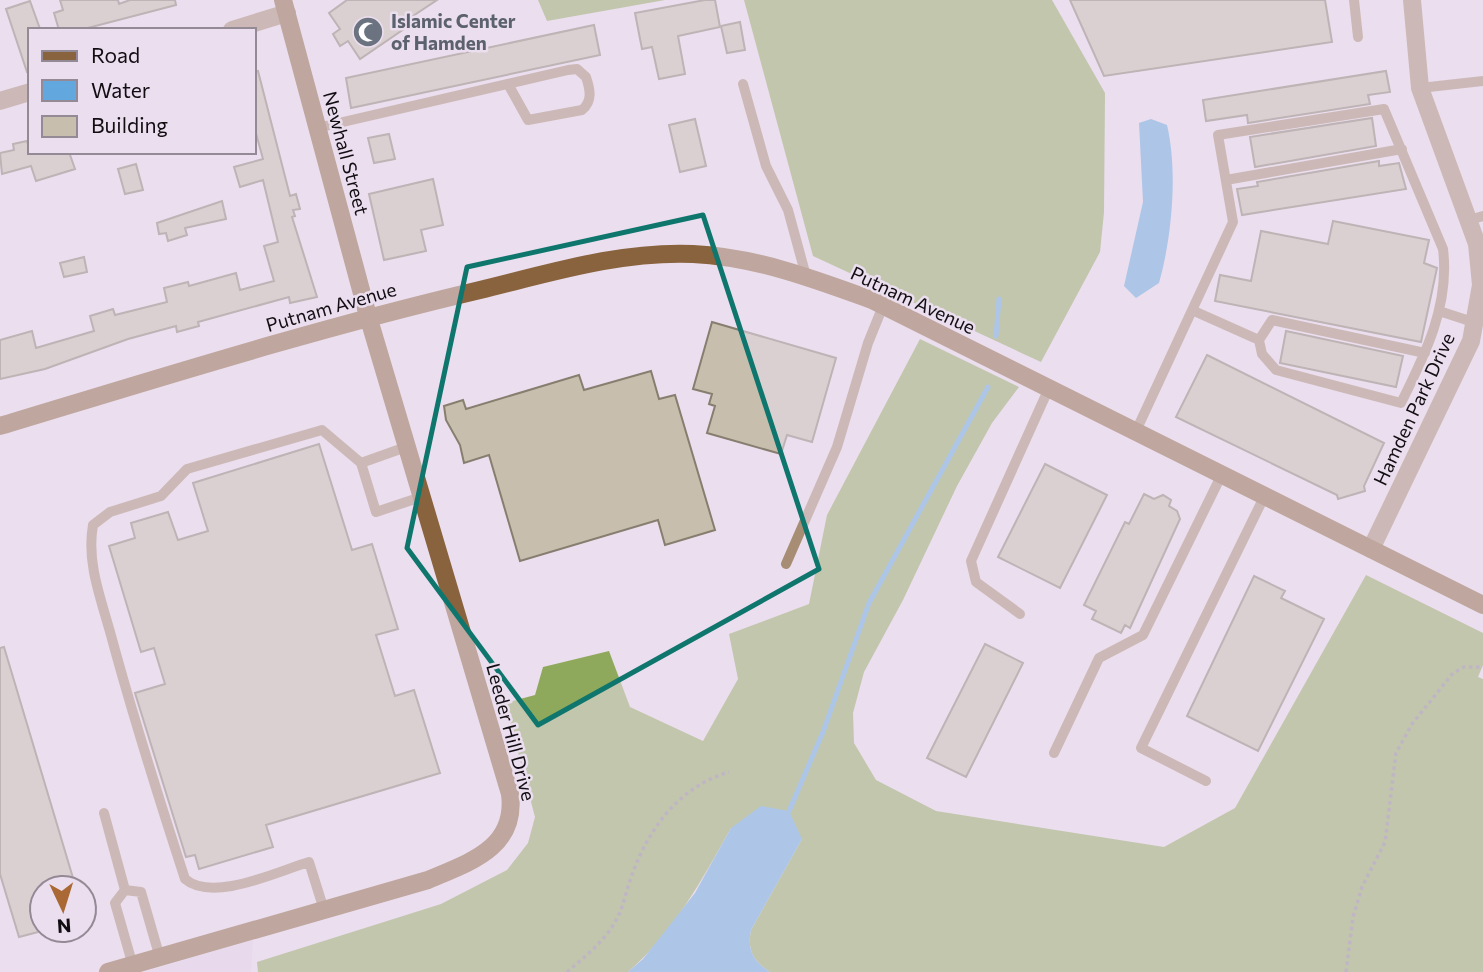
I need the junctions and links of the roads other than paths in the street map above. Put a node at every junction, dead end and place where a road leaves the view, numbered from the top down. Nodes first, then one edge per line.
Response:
1 (1353, 0) edge
2 (1412, 0) edge
3 (285, 6) edge
4 (236, 28) edge
5 (1358, 37) dead end
6 (1483, 81) edge
7 (509, 84) junction
8 (743, 84) dead end
9 (1420, 88) junction
10 (28, 93) edge
11 (0, 101) edge
12 (317, 128) junction
13 (1402, 149) junction
14 (1226, 180) junction
15 (1476, 218) edge
16 (806, 276) junction
17 (883, 306) junction
18 (1194, 311) junction
19 (1439, 311) junction
20 (368, 316) junction
21 (1476, 323) junction
22 (1259, 340) junction
23 (1425, 353) junction
24 (1049, 388) junction
25 (0, 426) edge
26 (1136, 431) junction
27 (406, 447) junction
28 (361, 463) junction
29 (1222, 474) junction
30 (1265, 495) junction
31 (421, 497) junction
32 (1371, 549) junction
33 (786, 564) dead end
34 (1483, 604) edge
35 (1020, 614) dead end
36 (1054, 752) dead end
37 (1206, 782) dead end
38 (104, 813) dead end
39 (125, 891) junction
40 (324, 910) junction
41 (160, 958) junction
42 (133, 966) junction
43 (108, 972) edge

1 - 5 lane
2 - 9 street, Hamden Park Drive
3 - 4 street
3 - 12 main road, Newhall Street
6 - 9 lane
7 - 7 lane
7 - 12 lane
8 - 16 lane
9 - 15 street, Hamden Park Drive
10 - 11 street
12 - 20 main road, Newhall Street
13 - 14 lane
13 - 14 lane
13 - 19 lane
14 - 18 lane
15 - 21 street, Hamden Park Drive
16 - 17 main road, Putnam Avenue
16 - 20 main road, Putnam Avenue
17 - 24 main road, Putnam Avenue
17 - 33 lane
18 - 22 lane
18 - 26 lane
19 - 21 lane
19 - 23 lane
20 - 25 main road, Putnam Avenue
20 - 27 main road, Leeder Hill Drive
21 - 32 street, Hamden Park Drive
22 - 23 lane
22 - 23 lane
24 - 26 main road, Putnam Avenue
24 - 35 lane
26 - 29 main road, Putnam Avenue
27 - 28 lane
27 - 31 main road, Leeder Hill Drive
28 - 31 lane
28 - 40 lane
29 - 30 main road, Putnam Avenue
29 - 36 lane
30 - 32 main road, Putnam Avenue
30 - 37 lane
31 - 40 main road, Leeder Hill Drive
32 - 34 main road, Putnam Avenue
38 - 39 lane
39 - 41 lane
39 - 42 lane
40 - 41 main road, Leeder Hill Drive
41 - 42 main road, Leeder Hill Drive
42 - 43 main road, Leeder Hill Drive

